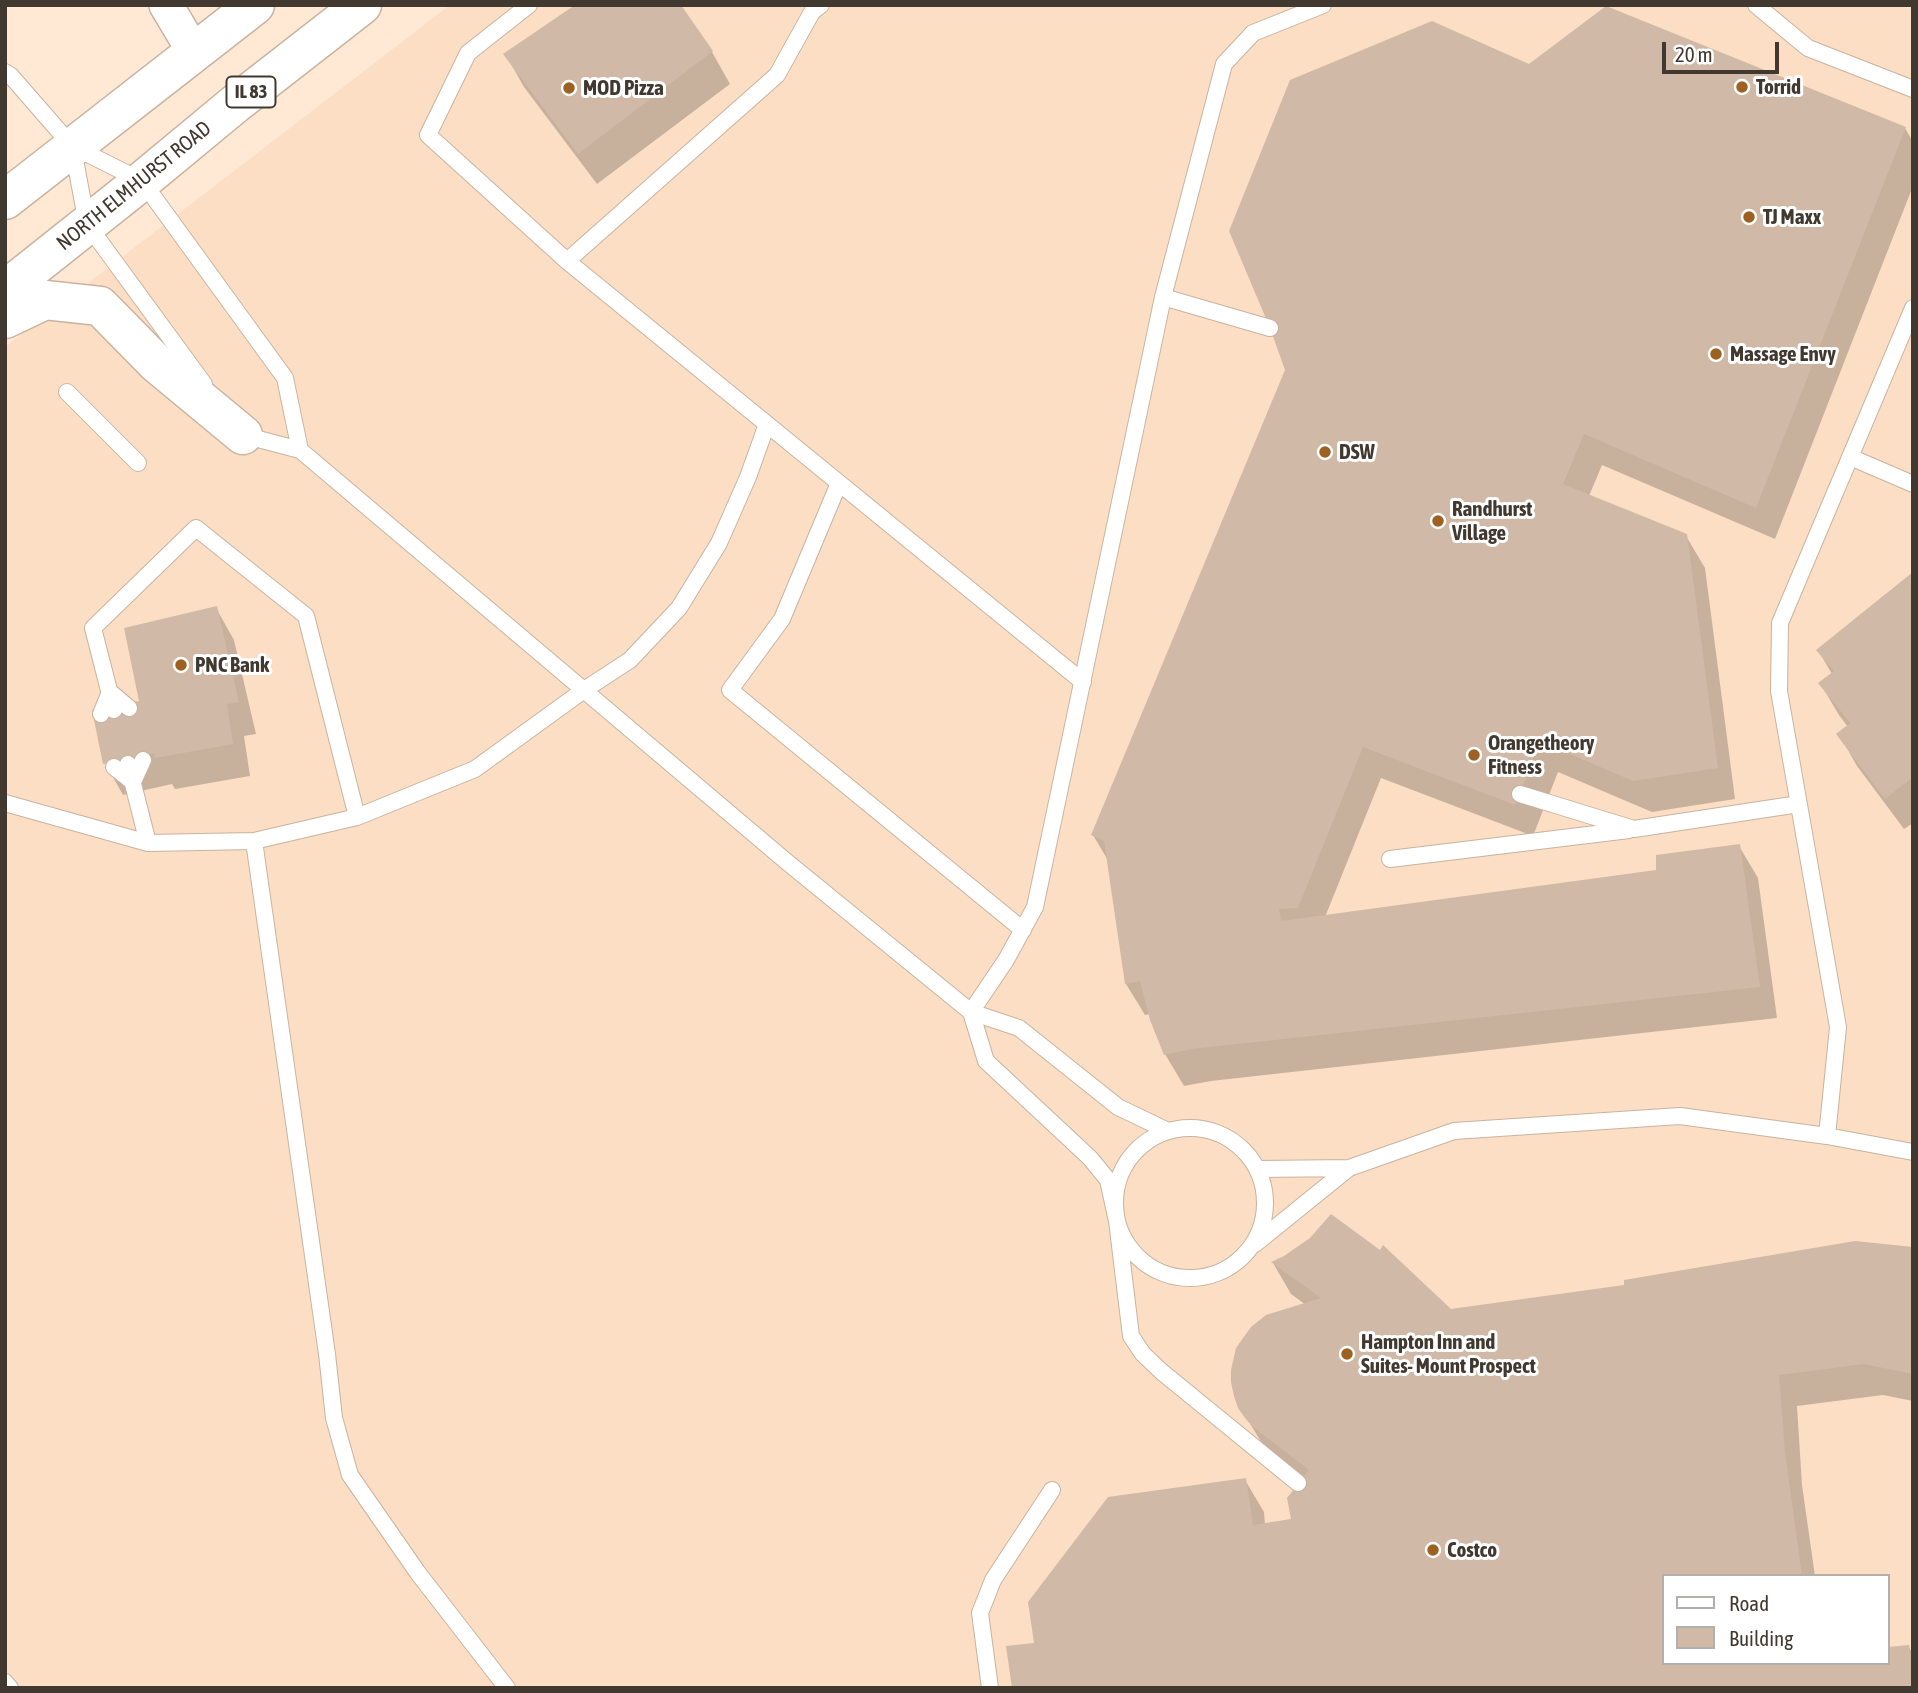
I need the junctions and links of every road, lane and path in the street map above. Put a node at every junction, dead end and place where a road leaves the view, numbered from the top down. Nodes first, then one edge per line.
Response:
1 (166, 5) edge
2 (255, 5) edge
3 (362, 5) edge
4 (528, 5) edge
5 (821, 5) edge
6 (1324, 5) edge
7 (1756, 5) edge
8 (194, 52) junction
9 (5, 72) edge
10 (1913, 89) edge
11 (72, 146) junction
12 (142, 181) junction
13 (5, 200) edge
14 (87, 224) junction
15 (567, 261) junction
16 (5, 290) edge
17 (1163, 297) junction
18 (1913, 308) edge
19 (5, 319) edge
20 (1270, 328) dead end
21 (67, 392) dead end
22 (766, 424) junction
23 (243, 435) junction
24 (300, 450) junction
25 (1850, 457) junction
26 (138, 463) dead end
27 (839, 483) junction
28 (1913, 484) edge
29 (1083, 682) junction
30 (584, 690) junction
31 (115, 710) dead end
32 (133, 782) junction
33 (1520, 794) dead end
34 (5, 803) edge
35 (1799, 804) junction
36 (357, 817) junction
37 (1634, 830) junction
38 (254, 841) junction
39 (148, 843) junction
40 (1390, 859) dead end
41 (1023, 930) junction
42 (971, 1012) junction
43 (1168, 1131) junction
44 (1827, 1136) junction
45 (1913, 1152) edge
46 (1349, 1168) junction
47 (1258, 1169) junction
48 (1117, 1221) junction
49 (1254, 1245) junction
50 (1298, 1483) dead end
51 (1052, 1490) dead end
52 (5, 1682) edge
53 (10, 1688) edge
54 (507, 1688) edge
55 (990, 1688) edge

1 - 8 street
2 - 8 main road
3 - 12 main road, NORTH ELMHURST ROAD / IL 83
4 - 15 lane
5 - 15 lane
6 - 17 lane
7 - 10 lane
8 - 11 main road
9 - 11 lane
11 - 12 lane
11 - 13 main road
11 - 14 lane
12 - 14 main road, NORTH ELMHURST ROAD / IL 83
12 - 24 lane
14 - 16 main road, NORTH ELMHURST ROAD / IL 83
14 - 23 lane
15 - 22 lane
17 - 20 lane
17 - 29 lane
18 - 25 lane
19 - 23 main road
21 - 26 lane
22 - 27 lane
22 - 30 lane
23 - 24 lane
24 - 30 lane
25 - 28 lane
25 - 35 lane
27 - 29 lane
27 - 41 lane
29 - 41 lane
30 - 36 lane
30 - 42 lane
31 - 36 lane
32 - 32 lane
32 - 39 lane
33 - 37 lane
34 - 39 lane
35 - 37 lane
35 - 44 lane
36 - 38 lane
37 - 40 lane
38 - 39 lane
38 - 54 lane
41 - 42 lane
42 - 43 lane
42 - 48 lane
43 - 47 lane
43 - 48 lane
44 - 45 lane
44 - 46 lane
46 - 47 lane
46 - 49 lane
47 - 49 lane
48 - 49 lane
48 - 50 lane
51 - 55 lane
52 - 53 lane

